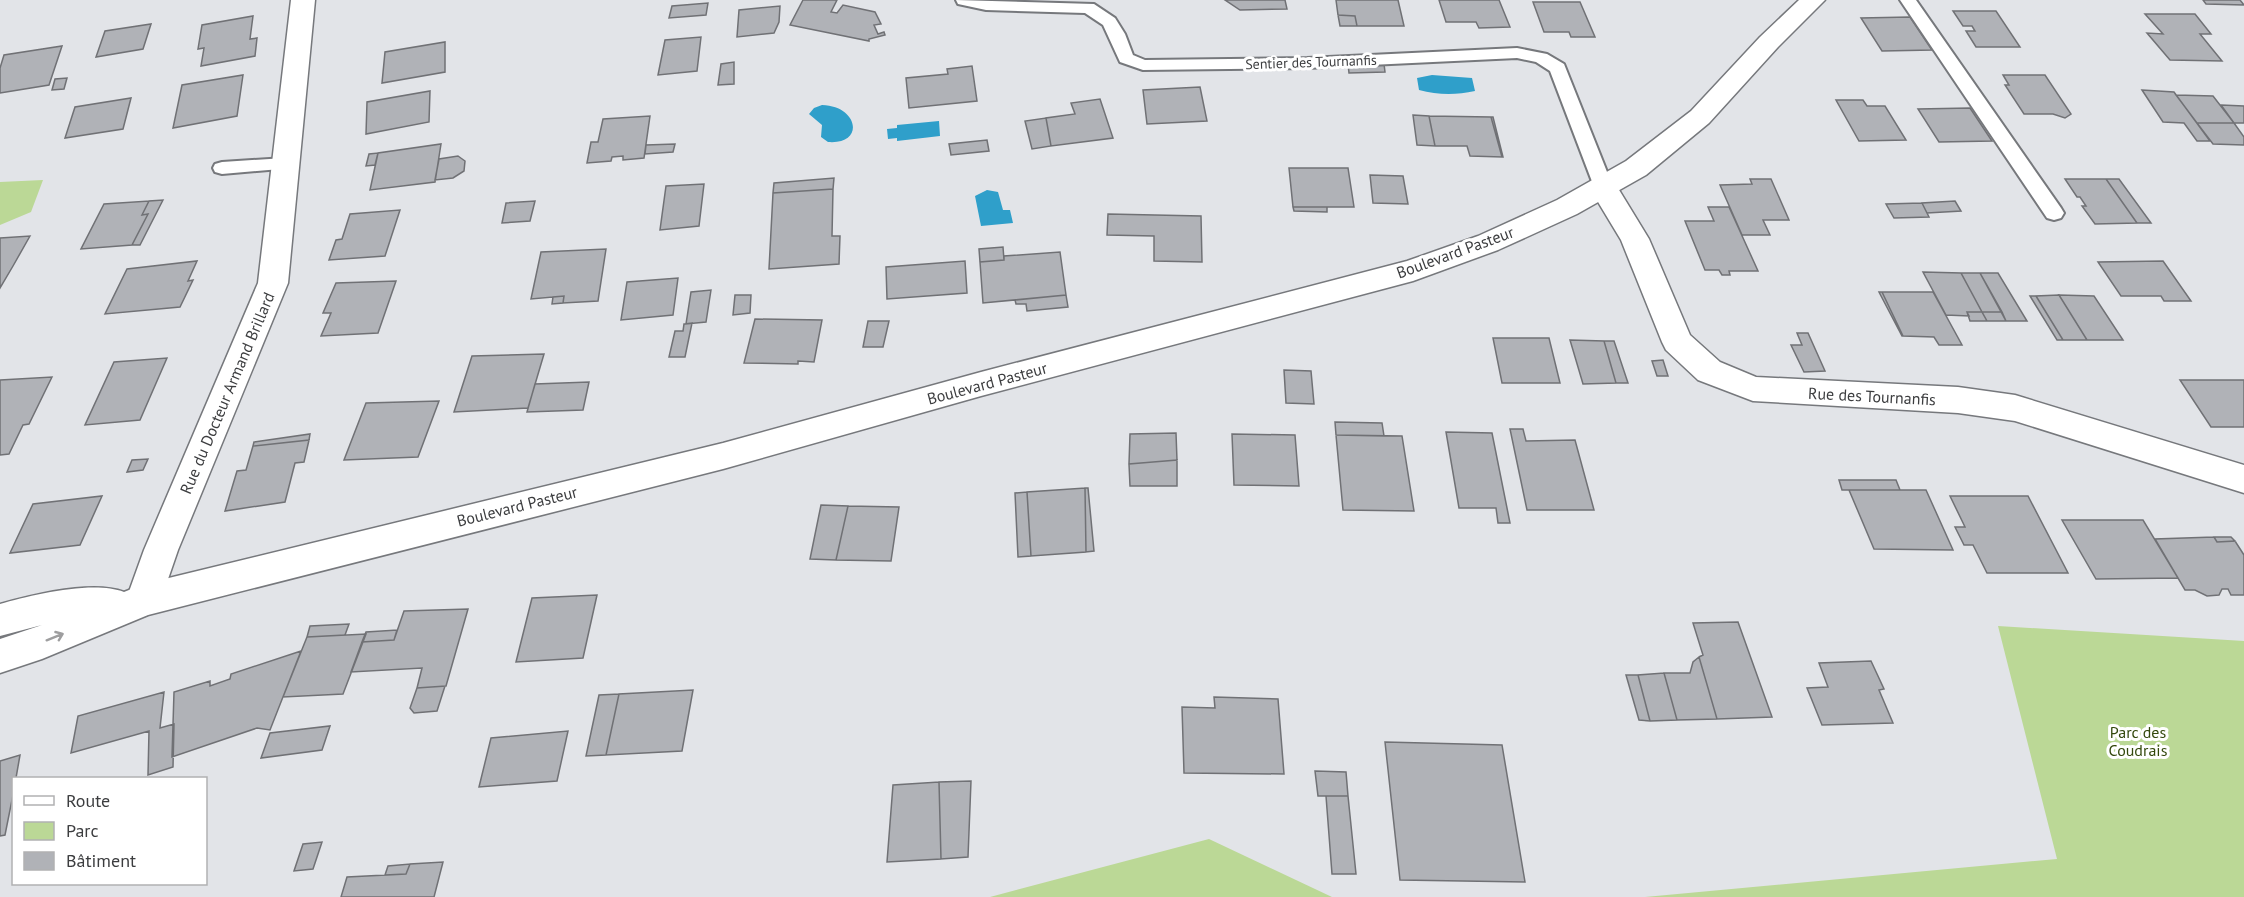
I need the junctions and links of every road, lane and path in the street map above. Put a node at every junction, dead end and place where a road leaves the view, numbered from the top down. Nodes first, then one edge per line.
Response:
1 (303, 0) edge
2 (964, 0) edge
3 (1782, 0) edge
4 (1813, 0) edge
5 (1908, 0) edge
6 (1769, 42) junction
7 (285, 164) junction
8 (222, 168) dead end
9 (1604, 186) junction
10 (2054, 213) dead end
11 (2244, 479) edge
12 (144, 600) junction
13 (0, 620) edge
14 (0, 656) edge

1 - 7 main road, Rue du Docteur Armand Brillard
2 - 9 lane, Sentier des Tournanfis
3 - 6 main road, Boulevard Pasteur
4 - 6 main road, Boulevard Pasteur
5 - 10 lane
6 - 9 main road, Boulevard Pasteur
7 - 8 lane
7 - 12 main road, Rue du Docteur Armand Brillard
9 - 11 main road, Rue des Tournanfis
9 - 12 main road, Boulevard Pasteur
12 - 13 main road, Boulevard Pasteur
14 -> 12 main road, Boulevard Pasteur

